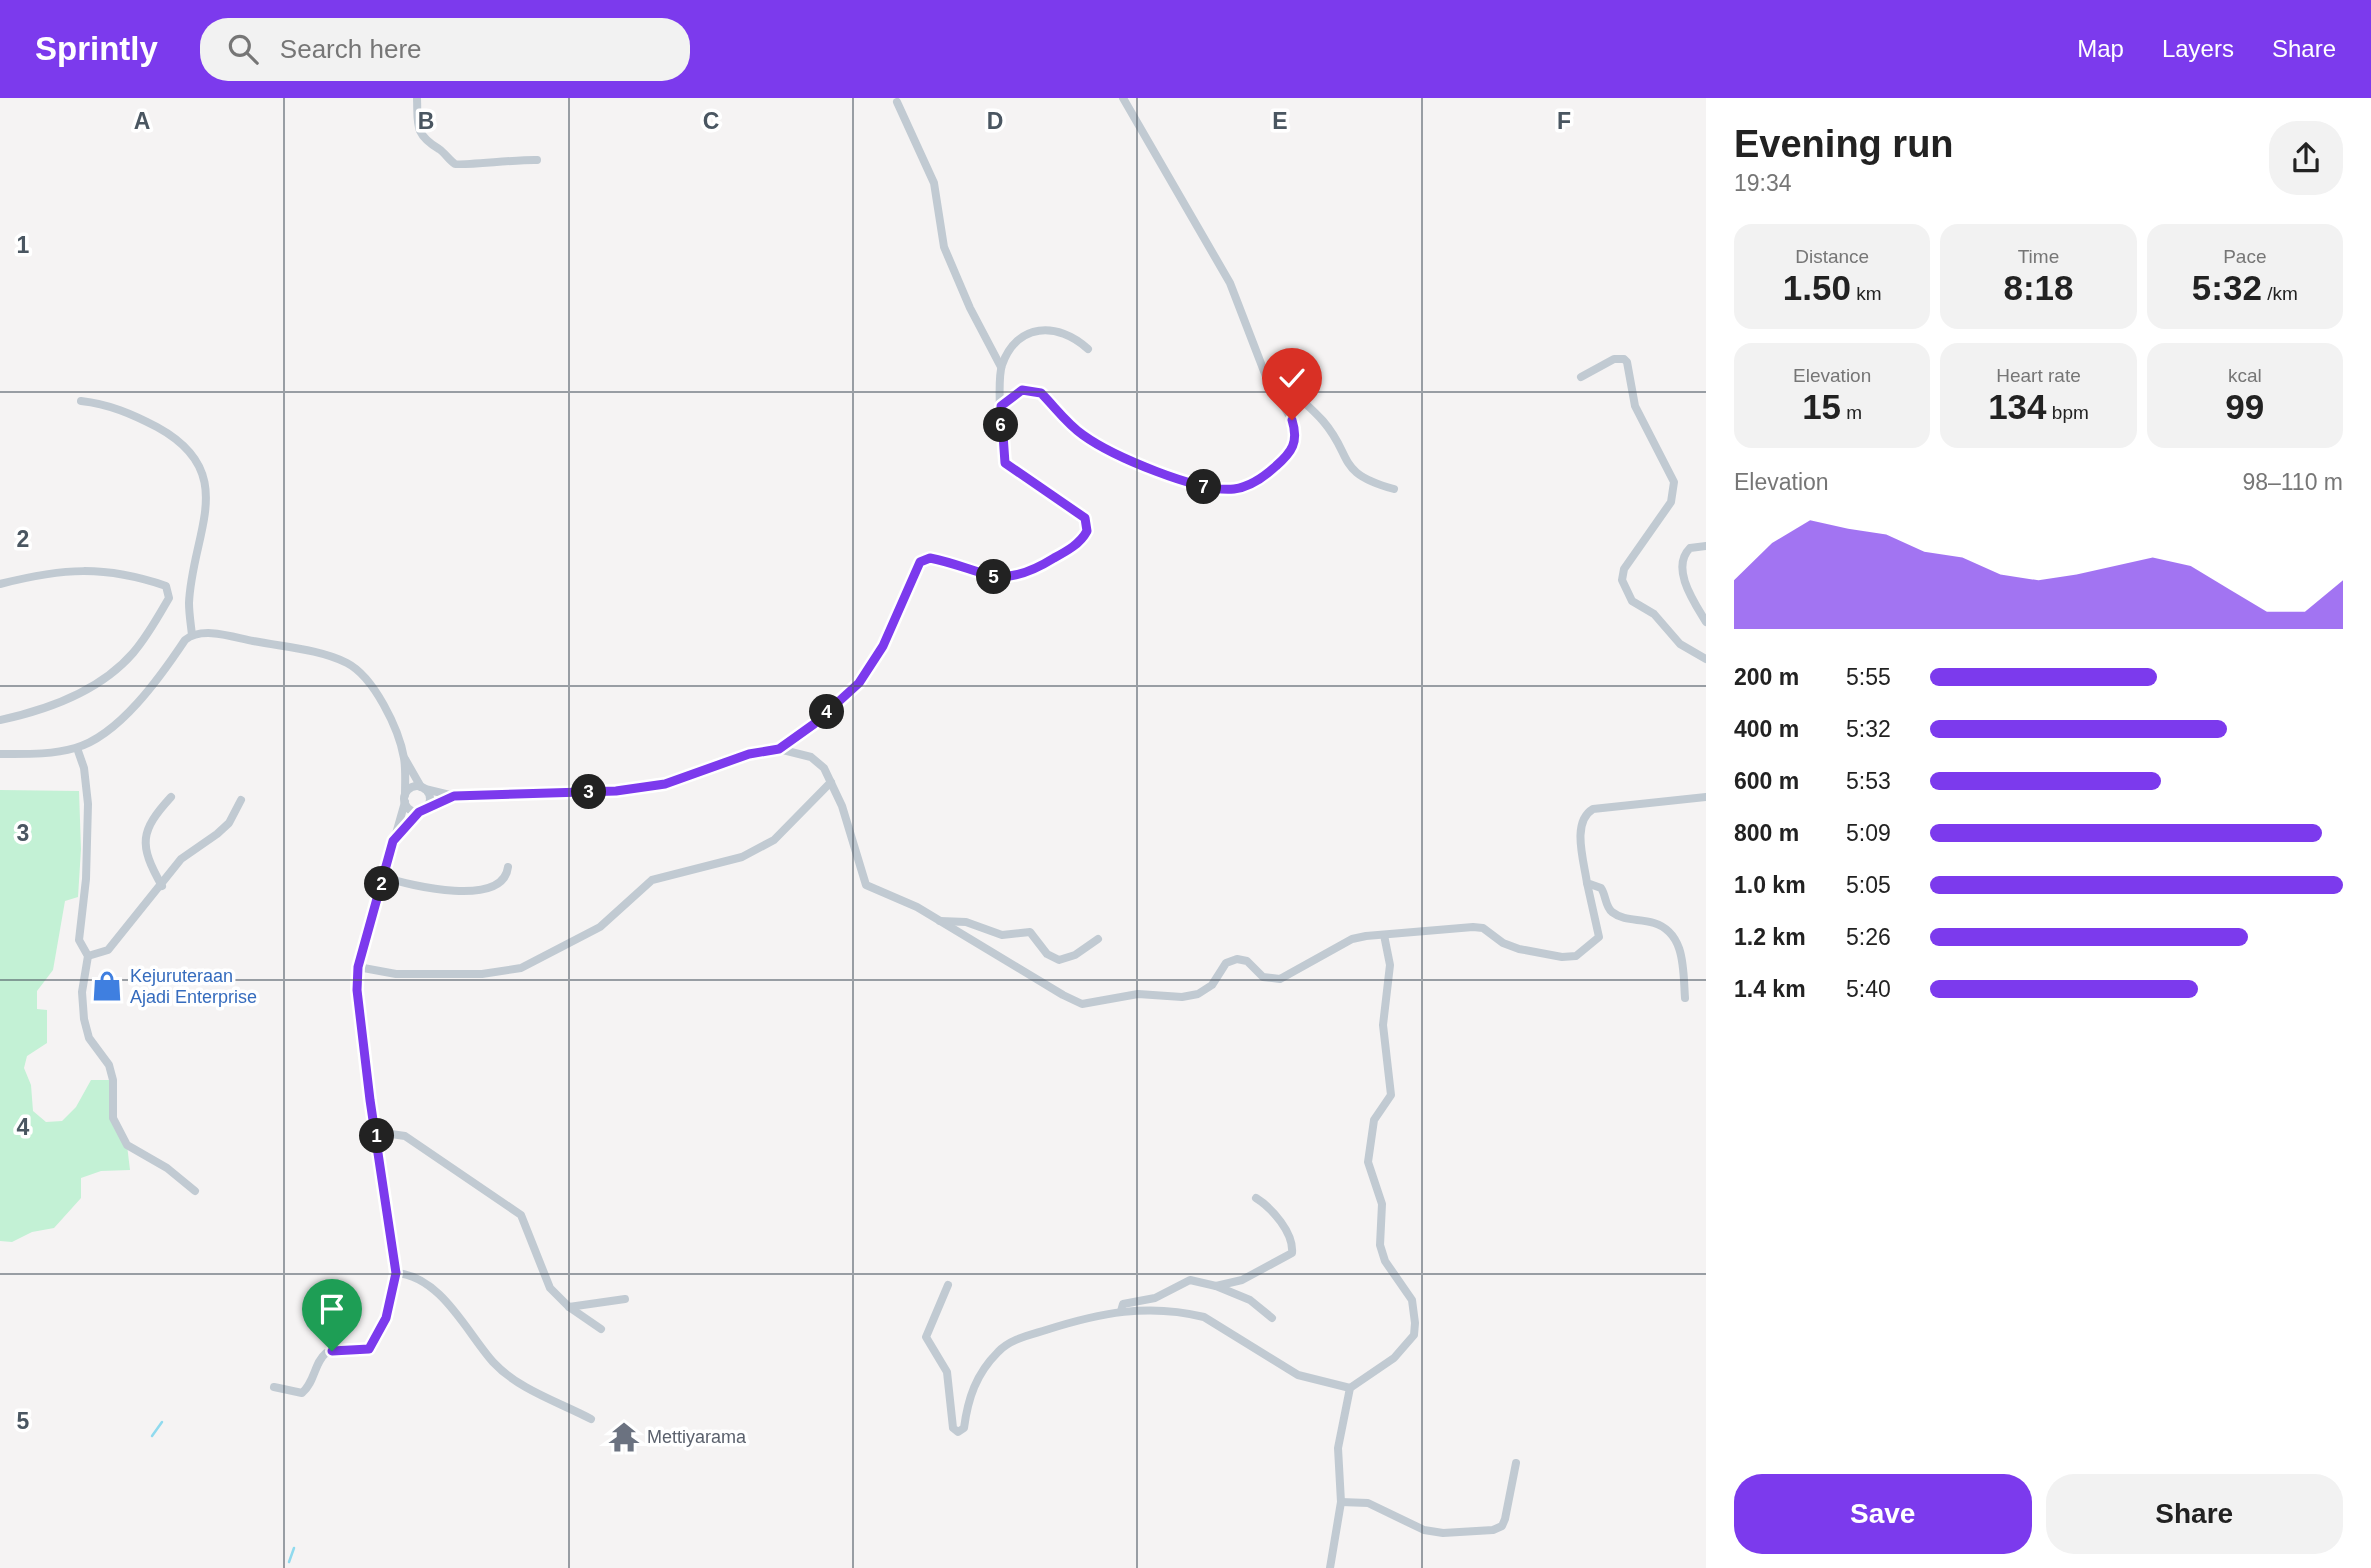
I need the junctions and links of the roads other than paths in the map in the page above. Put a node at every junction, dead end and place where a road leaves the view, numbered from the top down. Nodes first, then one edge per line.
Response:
1 (416, 98) edge
2 (1123, 98) edge
3 (897, 102) dead end
4 (537, 160) dead end
5 (1088, 349) dead end
6 (1001, 367) junction
7 (1266, 370) junction
8 (1581, 377) dead end
9 (81, 401) dead end
10 (1001, 406) junction
11 (1394, 489) dead end
12 (1706, 546) edge
13 (0, 584) edge
14 (1706, 622) edge
15 (191, 635) junction
16 (1706, 659) edge
17 (0, 720) edge
18 (77, 748) junction
19 (779, 749) junction
20 (0, 754) edge
21 (405, 759) junction
22 (831, 782) junction
23 (423, 788) junction
24 (454, 796) junction
25 (171, 797) dead end
26 (1706, 797) edge
27 (405, 799) junction
28 (241, 800) dead end
29 (422, 811) junction
30 (393, 841) junction
31 (508, 867) dead end
32 (384, 877) junction
33 (1587, 883) junction
34 (162, 886) junction
35 (940, 921) junction
36 (1384, 935) junction
37 (1098, 939) dead end
38 (88, 956) junction
39 (358, 967) junction
40 (1685, 998) dead end
41 (377, 1132) junction
42 (195, 1191) dead end
43 (1256, 1198) dead end
44 (396, 1273) junction
45 (948, 1285) dead end
46 (1216, 1286) junction
47 (625, 1299) dead end
48 (569, 1307) junction
49 (1121, 1311) junction
50 (1272, 1318) dead end
51 (601, 1329) dead end
52 (274, 1387) dead end
53 (1350, 1388) junction
54 (592, 1419) dead end
55 (1516, 1463) dead end
56 (1340, 1502) junction
57 (1330, 1568) edge

1 - 4 street
2 - 7 street
3 - 6 street
5 - 6 street
6 - 10 street
7 - 10 street
7 - 11 street
8 - 16 street
9 - 15 street
10 - 19 street
12 - 14 street
13 - 17 street
15 - 18 street
15 - 21 street
18 - 20 street
18 - 38 street
19 - 22 street
19 - 24 street
21 - 23 street
21 - 27 street
22 - 35 street
22 - 39 street
23 - 24 street
23 - 27 street
23 - 29 street
24 - 29 street
25 - 34 street
26 - 33 street
27 - 29 street
27 - 30 street
28 - 34 street
29 - 30 street
30 - 32 street
31 - 32 street
32 - 39 street
33 - 36 street
33 - 40 street
34 - 38 street
35 - 36 street
35 - 37 street
36 - 53 street
38 - 42 street
39 - 41 street
41 - 44 street
41 - 48 street
43 - 46 street
44 - 52 street
44 - 54 street
45 - 49 street
46 - 49 street
46 - 50 street
47 - 48 street
48 - 51 street
49 - 53 street
53 - 56 street
55 - 56 street
56 - 57 street

